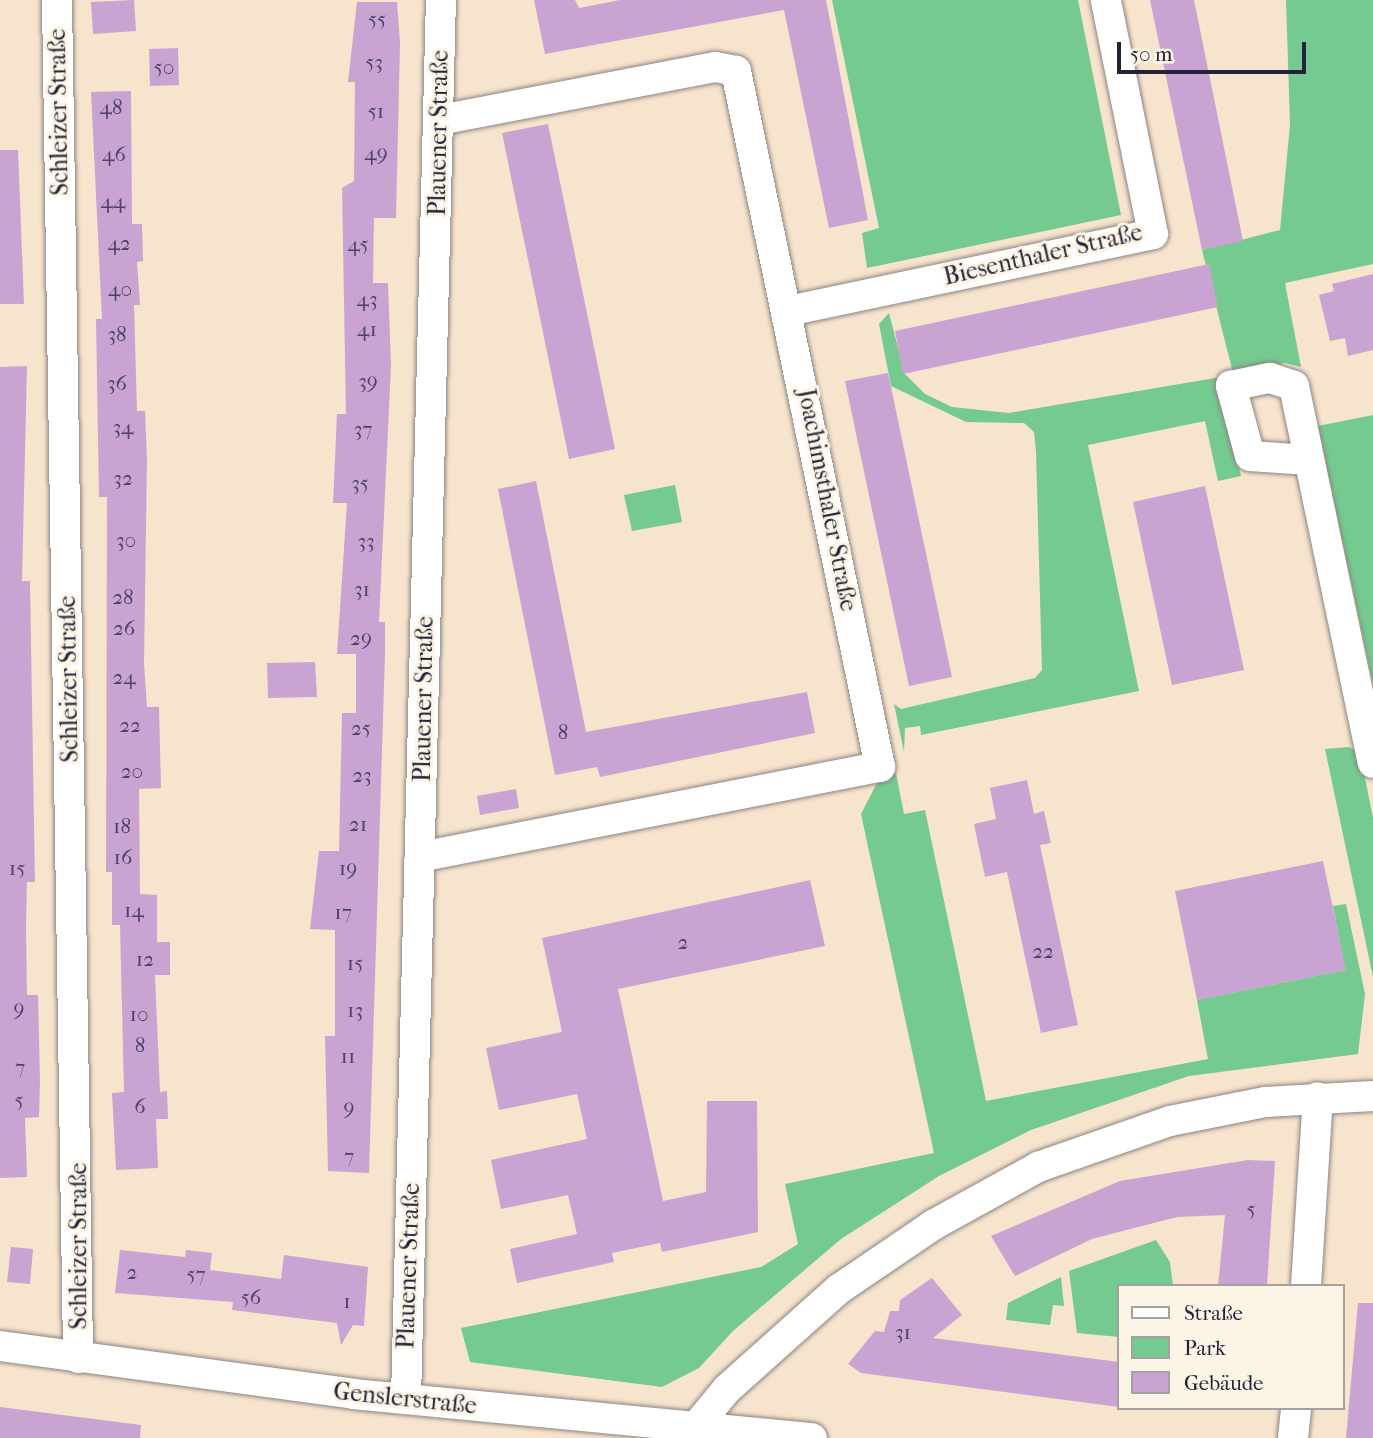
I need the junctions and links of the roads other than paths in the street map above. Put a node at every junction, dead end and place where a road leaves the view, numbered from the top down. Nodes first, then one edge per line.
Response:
1 (57, 0) edge
2 (441, 0) edge
3 (1106, 0) edge
4 (439, 120) junction
5 (788, 311) junction
6 (1309, 460) dead end
7 (1373, 763) edge
8 (420, 857) junction
9 (1373, 1096) edge
10 (1318, 1097) junction
11 (1306, 1284) edge
12 (0, 1346) edge
13 (78, 1358) junction
14 (405, 1399) junction
15 (1296, 1410) edge
16 (691, 1432) edge
17 (812, 1438) edge
18 (1293, 1438) edge

1 - 13 street, Schleizer Straße
2 - 4 street, Plauener Straße
3 - 5 street, Biesenthaler Straße
4 - 5 street, Joachimsthaler Straße
4 - 8 street, Plauener Straße
5 - 8 street, Joachimsthaler Straße
6 - 7 street
8 - 14 street, Plauener Straße
9 - 10 street
10 - 11 street
10 - 16 street
12 - 13 street, Genslerstraße
13 - 14 street, Genslerstraße
14 - 16 street, Genslerstraße
15 - 18 street
16 - 17 street, Genslerstraße

